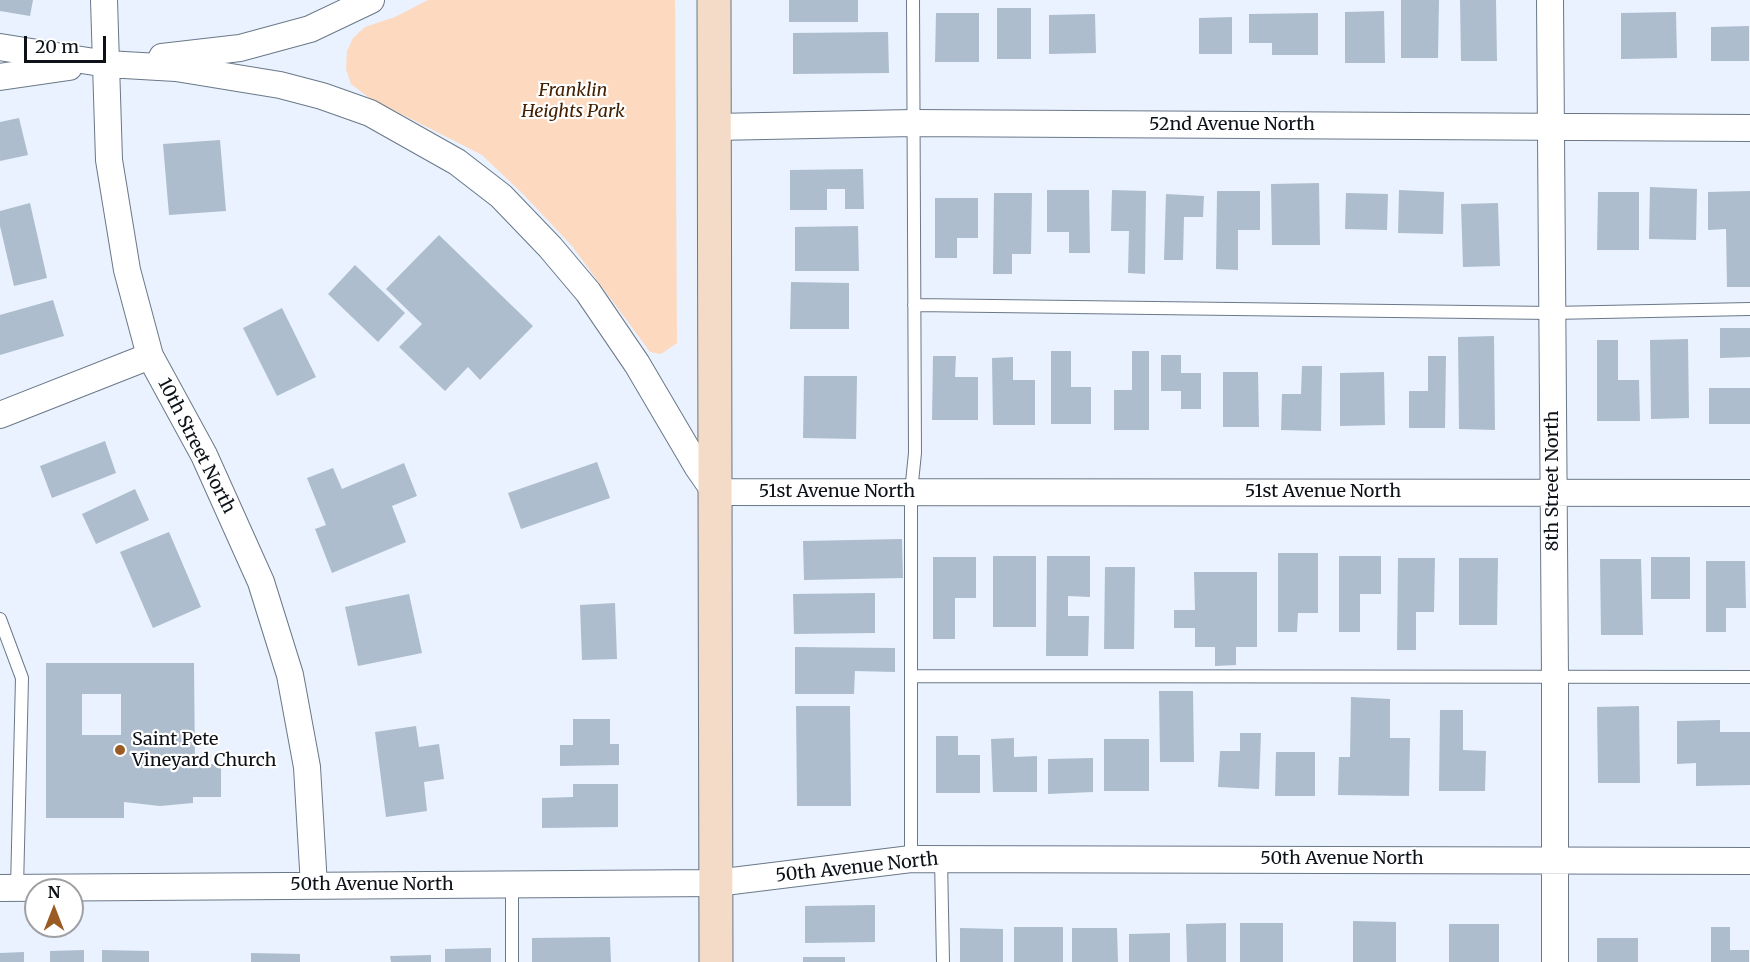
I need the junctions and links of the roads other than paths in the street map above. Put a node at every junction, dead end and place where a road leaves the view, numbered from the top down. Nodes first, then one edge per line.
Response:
1 (104, 0) edge
2 (371, 0) edge
3 (714, 0) edge
4 (913, 0) edge
5 (1550, 0) edge
6 (0, 47) edge
7 (107, 64) junction
8 (0, 77) edge
9 (913, 123) junction
10 (715, 127) junction
11 (1551, 128) junction
12 (1750, 128) edge
13 (914, 305) junction
14 (1750, 309) edge
15 (1552, 313) junction
16 (150, 356) junction
17 (0, 415) edge
18 (716, 492) junction
19 (911, 492) junction
20 (1553, 493) junction
21 (1750, 493) edge
22 (0, 620) edge
23 (911, 676) junction
24 (1555, 676) junction
25 (1750, 677) edge
26 (911, 859) junction
27 (941, 859) junction
28 (1554, 860) junction
29 (1750, 861) edge
30 (716, 883) junction
31 (512, 884) junction
32 (314, 886) junction
33 (8, 888) edge
34 (512, 962) edge
35 (716, 962) edge
36 (943, 962) edge
37 (1555, 962) edge

1 - 7 street, 10th Street North
2 - 7 street
3 - 10 main road
4 - 9 lane
5 - 11 street, 8th Street North
6 - 7 street
7 - 8 street
7 - 16 street, 10th Street North
7 - 18 street
9 - 10 street, 52nd Avenue North
9 - 11 street, 52nd Avenue North
9 - 13 lane
10 - 18 main road
11 - 12 street, 52nd Avenue North
11 - 15 street, 8th Street North
13 - 15 lane
13 - 19 lane
14 - 15 lane
15 - 20 street, 8th Street North
16 - 17 street
16 - 32 street, 10th Street North
18 - 19 street, 51st Avenue North
18 - 30 main road
19 - 20 street, 51st Avenue North
19 - 23 lane
20 - 21 street, 51st Avenue North
20 - 24 street, 8th Street North
22 - 33 lane
23 - 24 lane
23 - 26 lane
24 - 25 lane
24 - 28 street, 8th Street North
26 - 27 street, 50th Avenue North
26 - 30 street, 50th Avenue North
27 - 28 street, 50th Avenue North
27 - 36 lane
28 - 29 street, 50th Avenue North
28 - 37 street, 8th Street North
30 - 31 street, 50th Avenue North
30 - 35 main road
31 - 32 street, 50th Avenue North
31 - 34 lane
32 - 33 street, 50th Avenue North

